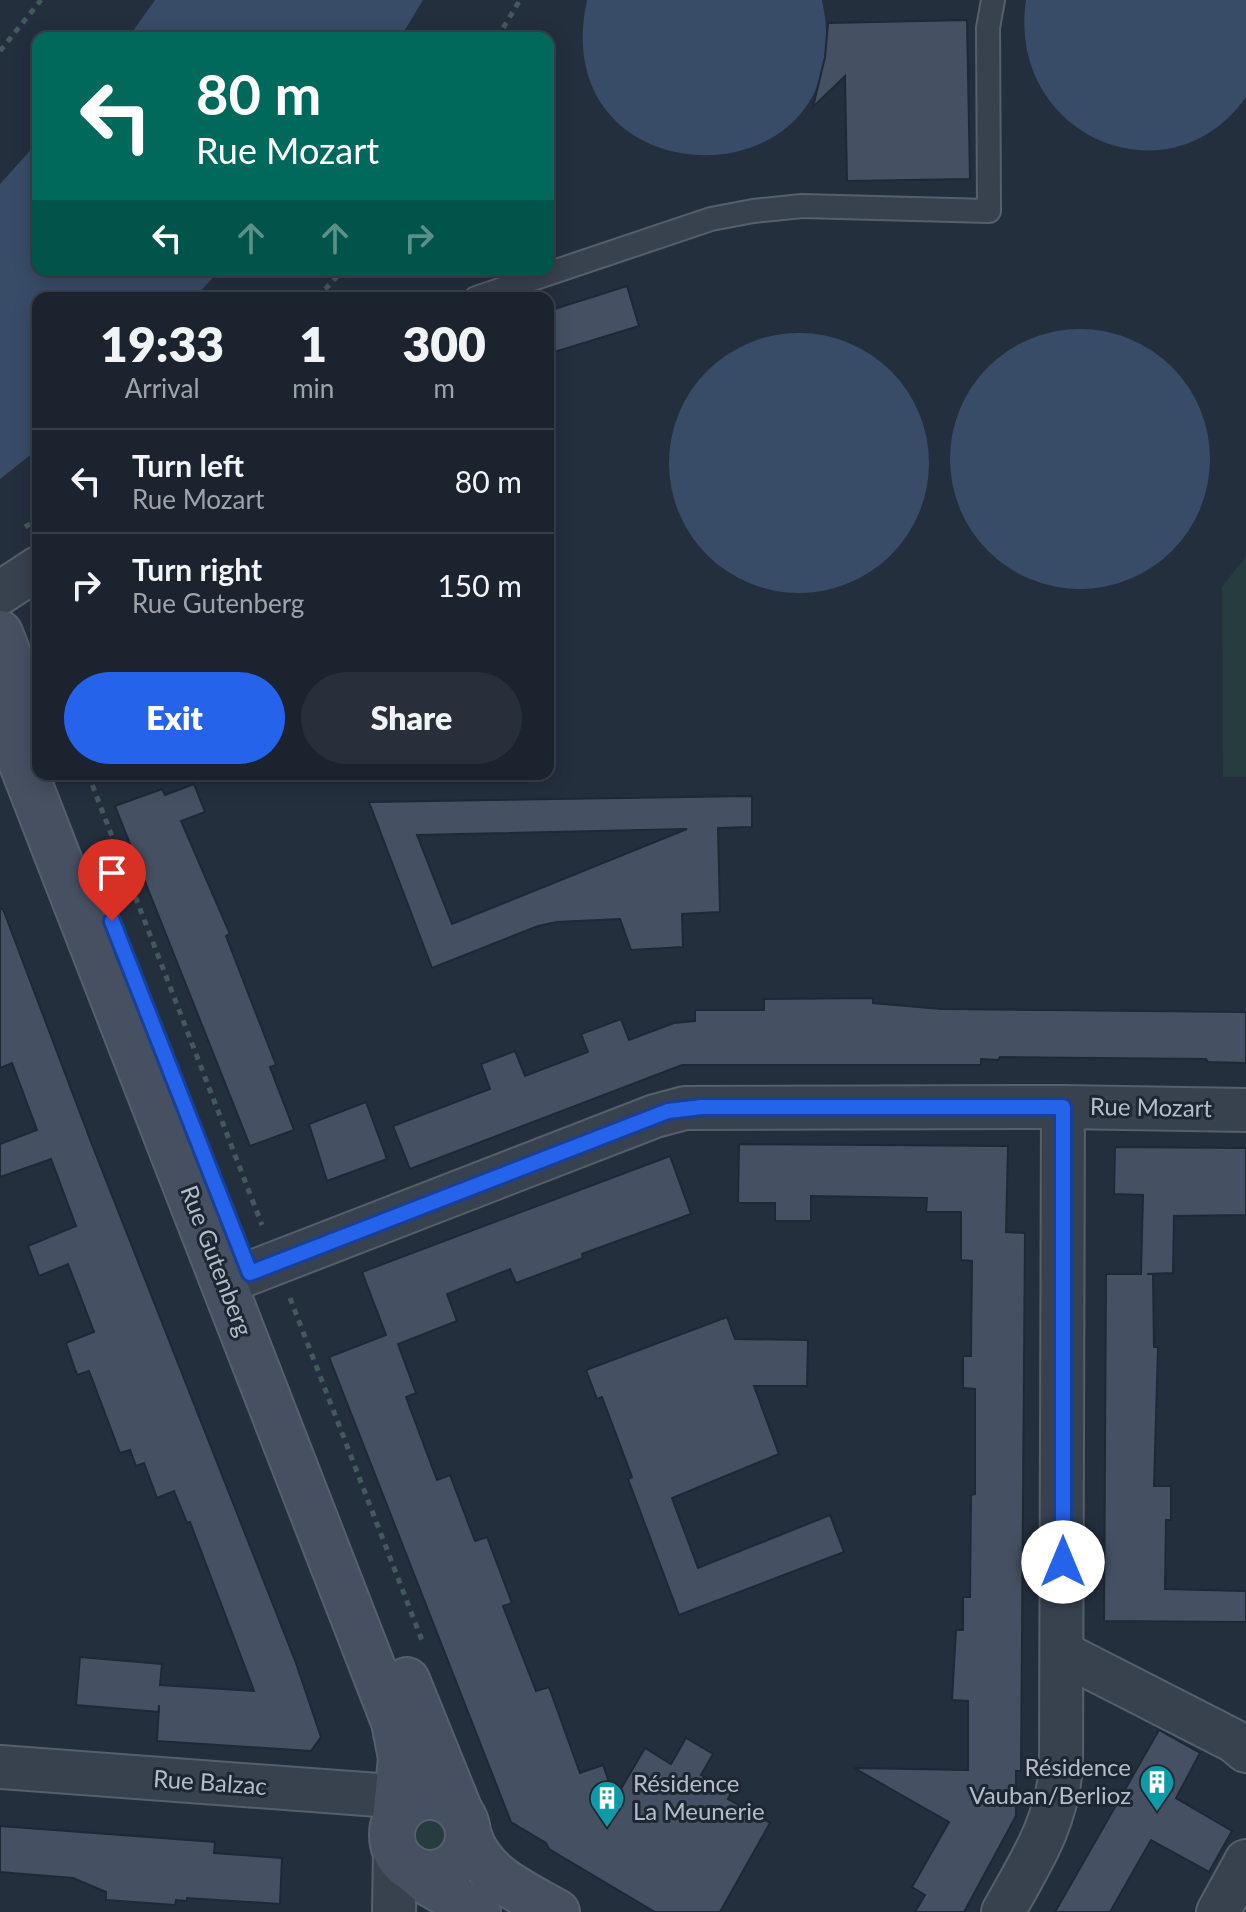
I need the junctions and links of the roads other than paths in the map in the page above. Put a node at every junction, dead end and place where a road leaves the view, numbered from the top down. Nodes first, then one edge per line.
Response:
1 (993, 0) edge
2 (554, 272) edge
3 (541, 276) edge
4 (494, 292) edge
5 (32, 572) edge
6 (0, 593) edge
7 (0, 633) edge
8 (0, 708) edge
9 (32, 716) edge
10 (56, 780) edge
11 (1063, 1107) junction
12 (1246, 1110) edge
13 (237, 1278) junction
14 (1062, 1653) junction
15 (1246, 1751) edge
16 (0, 1767) edge
17 (423, 1845) edge
18 (1246, 1861) edge
19 (394, 1912) edge
20 (478, 1912) edge
21 (557, 1912) edge
22 (1003, 1912) edge
23 (1218, 1912) edge

1 - 2 lane
3 - 4 lane
5 - 6 street
7 - 9 street
8 - 13 street, Rue Gutenberg
10 - 13 street, Rue Gutenberg
11 - 12 street, Rue Mozart
11 - 13 street, Rue Mozart
11 - 14 street
13 - 17 street, Rue Gutenberg
13 - 17 street, Rue Gutenberg
14 - 15 street
14 - 22 street
16 - 17 street, Rue Balzac
17 - 19 street
17 - 20 street
17 - 21 street
18 - 23 street

